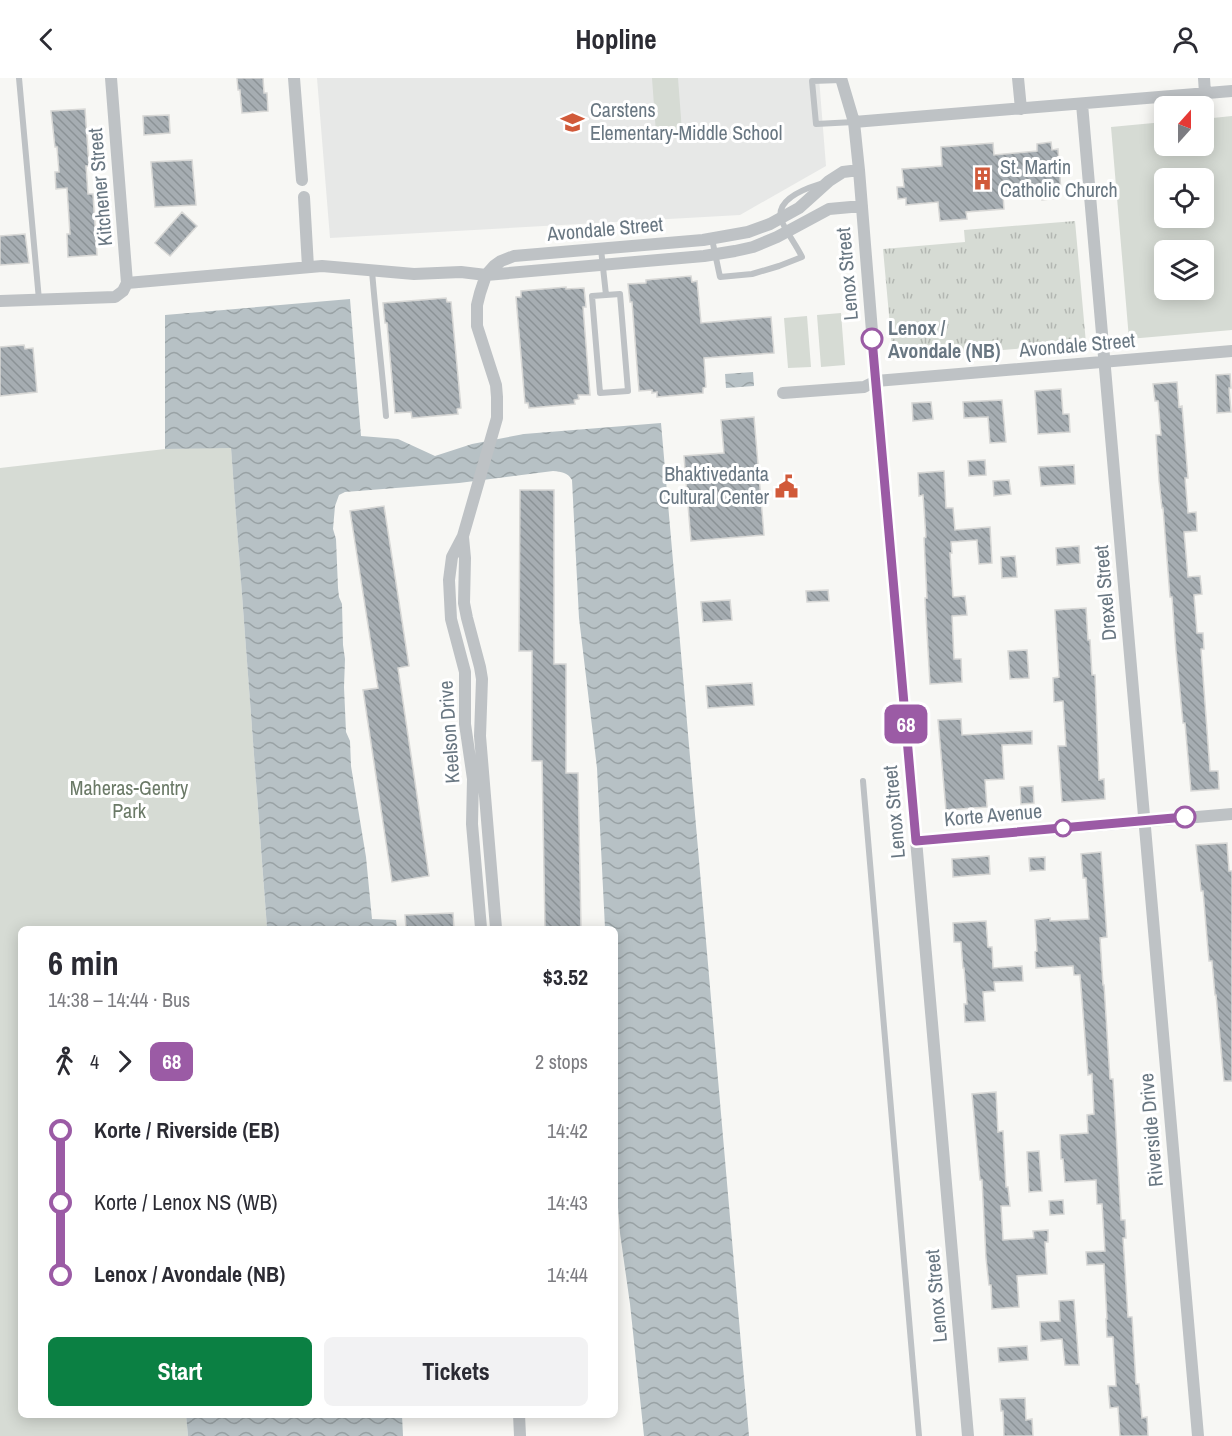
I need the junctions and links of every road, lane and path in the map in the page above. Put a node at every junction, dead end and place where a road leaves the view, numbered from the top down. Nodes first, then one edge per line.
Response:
1 (19, 78) edge
2 (111, 78) edge
3 (294, 78) edge
4 (1018, 78) edge
5 (1204, 78) edge
6 (842, 79) edge
7 (1232, 91) edge
8 (1205, 93) junction
9 (1082, 104) junction
10 (1021, 109) junction
11 (854, 122) junction
12 (859, 170) junction
13 (302, 180) dead end
14 (829, 181) junction
15 (304, 197) dead end
16 (810, 199) junction
17 (862, 206) junction
18 (820, 213) junction
19 (781, 218) junction
20 (788, 231) junction
21 (712, 239) junction
22 (666, 243) junction
23 (601, 249) junction
24 (541, 254) junction
25 (715, 254) junction
26 (667, 259) junction
27 (603, 264) junction
28 (308, 267) junction
29 (541, 270) junction
30 (372, 271) junction
31 (486, 275) junction
32 (125, 287) junction
33 (606, 295) junction
34 (39, 300) junction
35 (0, 301) edge
36 (1232, 351) edge
37 (1104, 362) junction
38 (876, 381) junction
39 (783, 393) dead end
40 (387, 416) dead end
41 (462, 536) junction
42 (863, 781) dead end
43 (1232, 813) edge
44 (1144, 821) junction
45 (916, 841) junction
46 (480, 926) edge
47 (496, 926) edge
48 (519, 1418) edge
49 (520, 1436) edge
50 (919, 1436) edge
51 (968, 1436) edge
52 (1198, 1436) edge

1 - 34 lane
2 - 32 street, Kitchener Street
3 - 13 street
4 - 10 street
5 - 8 street
6 - 11 street, Lenox Street
6 - 11 lane
7 - 8 street
8 - 9 street
9 - 10 street
9 - 37 street, Drexel Street
10 - 11 street
11 - 12 street, Lenox Street
12 - 14 street, Avondale Street
12 - 17 street, Lenox Street
14 - 16 street, Avondale Street
14 - 19 lane
15 - 28 street
16 - 18 street
16 - 19 street, Avondale Street
17 - 18 street, Avondale Street
17 - 38 street, Lenox Street
18 - 20 street, Avondale Street
19 - 20 lane
19 - 21 street, Avondale Street
20 - 25 street, Avondale Street
20 - 25 lane
21 - 22 street, Avondale Street
21 - 25 lane
22 - 23 street, Avondale Street
22 - 26 street
23 - 24 street, Avondale Street
23 - 27 lane
24 - 29 street
24 - 31 street, Avondale Street
25 - 26 street, Avondale Street
26 - 27 street, Avondale Street
27 - 29 street, Avondale Street
27 - 33 lane
28 - 30 street, Avondale Street
28 - 32 street, Avondale Street
29 - 31 street, Avondale Street
30 - 31 street, Avondale Street
30 - 40 lane
31 - 41 street, Keelson Drive
32 - 34 street, Avondale Street
33 - 33 lane
34 - 35 street, Avondale Street
36 - 37 street, Avondale Street
37 - 38 street, Avondale Street
37 - 44 street, Drexel Street
38 - 39 street, Avondale Street
38 - 45 street, Lenox Street
41 - 46 street, Keelson Drive
41 - 47 street, Keelson Drive
42 - 50 lane
43 - 44 street, Korte Avenue
44 - 45 street, Korte Avenue
44 - 52 street, Riverside Drive
45 - 51 street, Lenox Street
48 - 49 street

